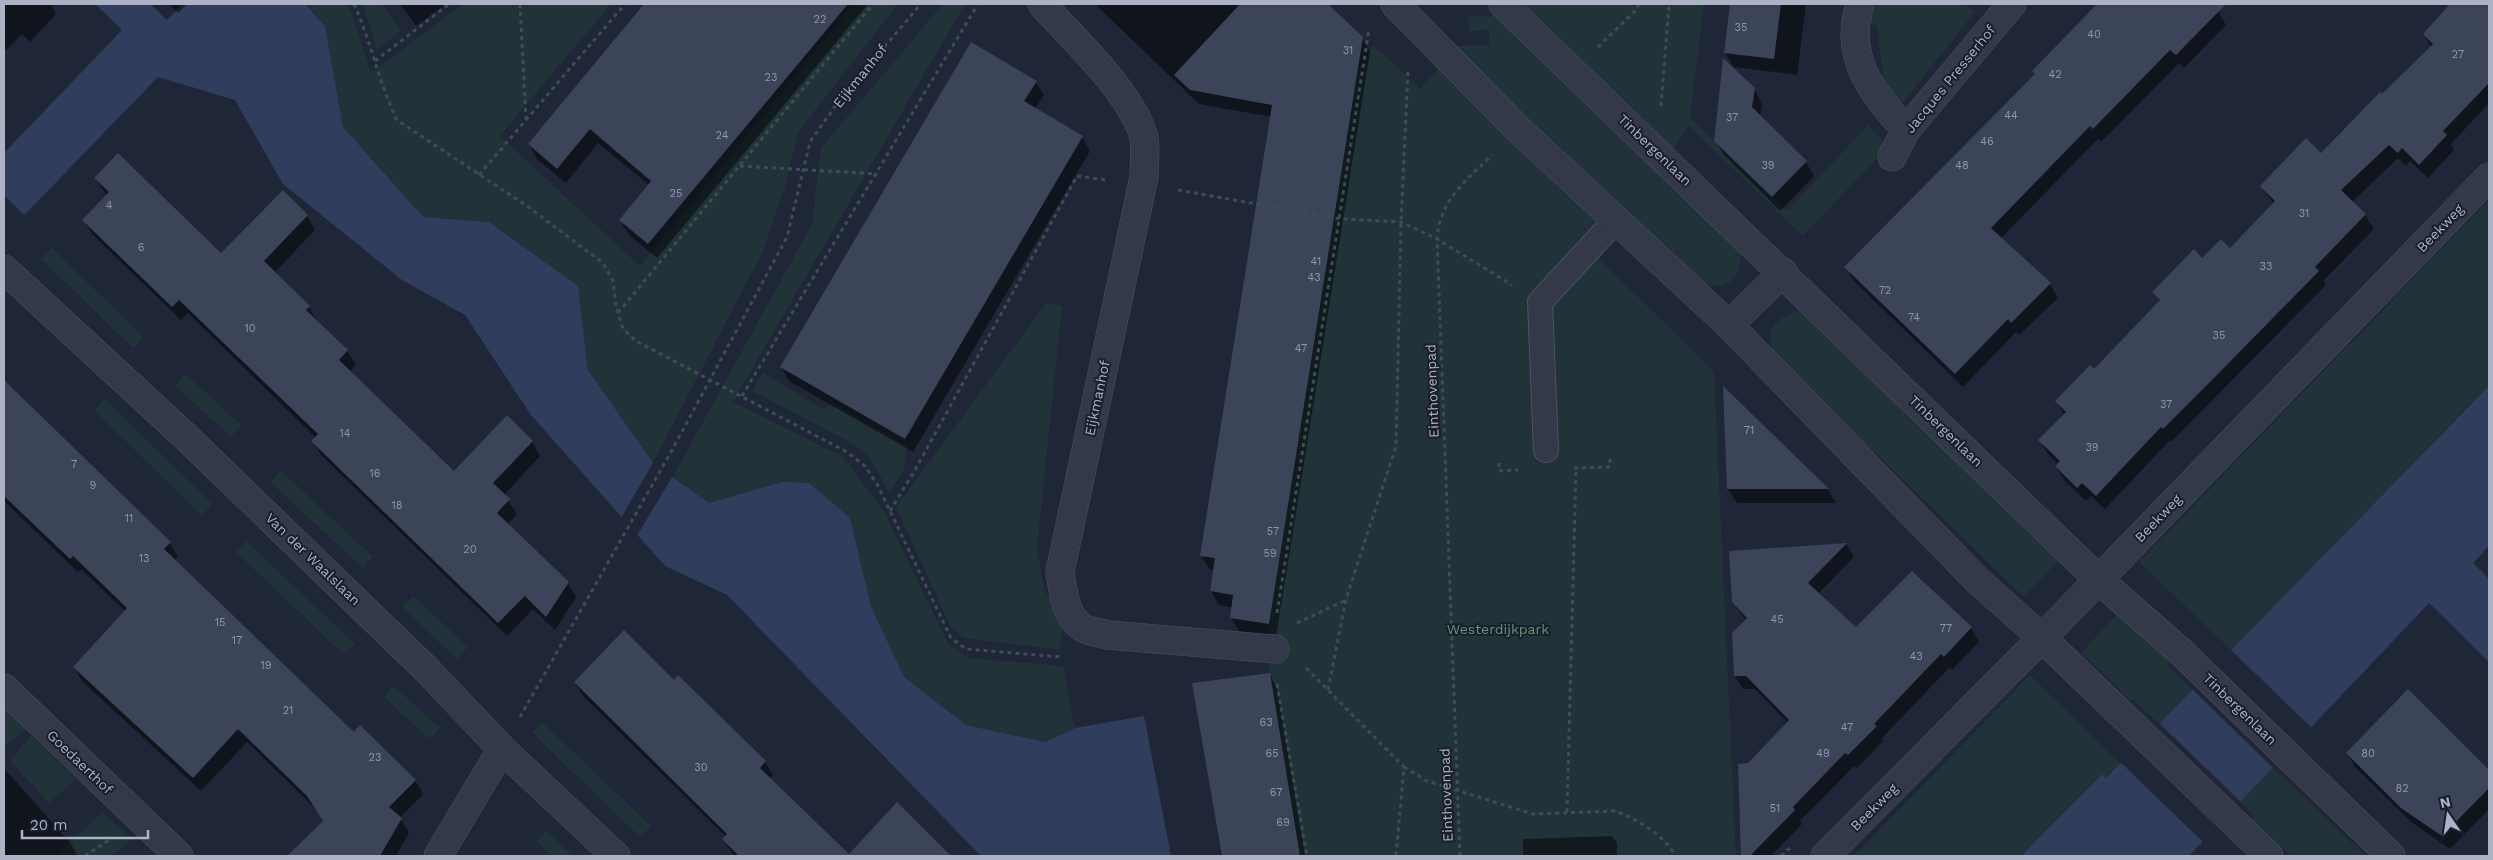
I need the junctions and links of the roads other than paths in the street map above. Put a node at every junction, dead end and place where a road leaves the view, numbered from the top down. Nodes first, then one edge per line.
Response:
1 (1042, 4) edge
2 (1395, 4) edge
3 (1503, 4) edge
4 (1860, 4) edge
5 (2012, 4) edge
6 (1906, 130) junction
7 (1892, 157) dead end
8 (2489, 177) edge
9 (1615, 221) junction
10 (4, 269) edge
11 (1783, 272) junction
12 (1729, 325) junction
13 (1546, 450) dead end
14 (2098, 580) junction
15 (2042, 638) junction
16 (1275, 642) road end
17 (4, 688) edge
18 (502, 749) junction
19 (179, 856) edge
20 (438, 856) edge
21 (616, 856) edge
22 (1825, 856) edge
23 (2269, 856) edge
24 (2391, 856) edge

1 - 16 street, Eijkmanhof
2 - 9 street
3 - 11 street, Tinbergenlaan
4 - 6 street
5 - 6 street, Jacques Presserhof
6 - 7 street, Jacques Presserhof
8 - 14 street, Beekweg
9 - 12 street
9 - 13 lane
10 - 18 street, Van der Waalslaan
11 - 12 street
11 - 14 street, Tinbergenlaan
12 - 15 street
14 - 15 street, Beekweg
14 - 24 street, Tinbergenlaan
15 - 22 street, Beekweg
15 - 23 street
17 - 19 street, Goedaerthof
18 - 20 street
18 - 21 street, Van der Waalslaan

